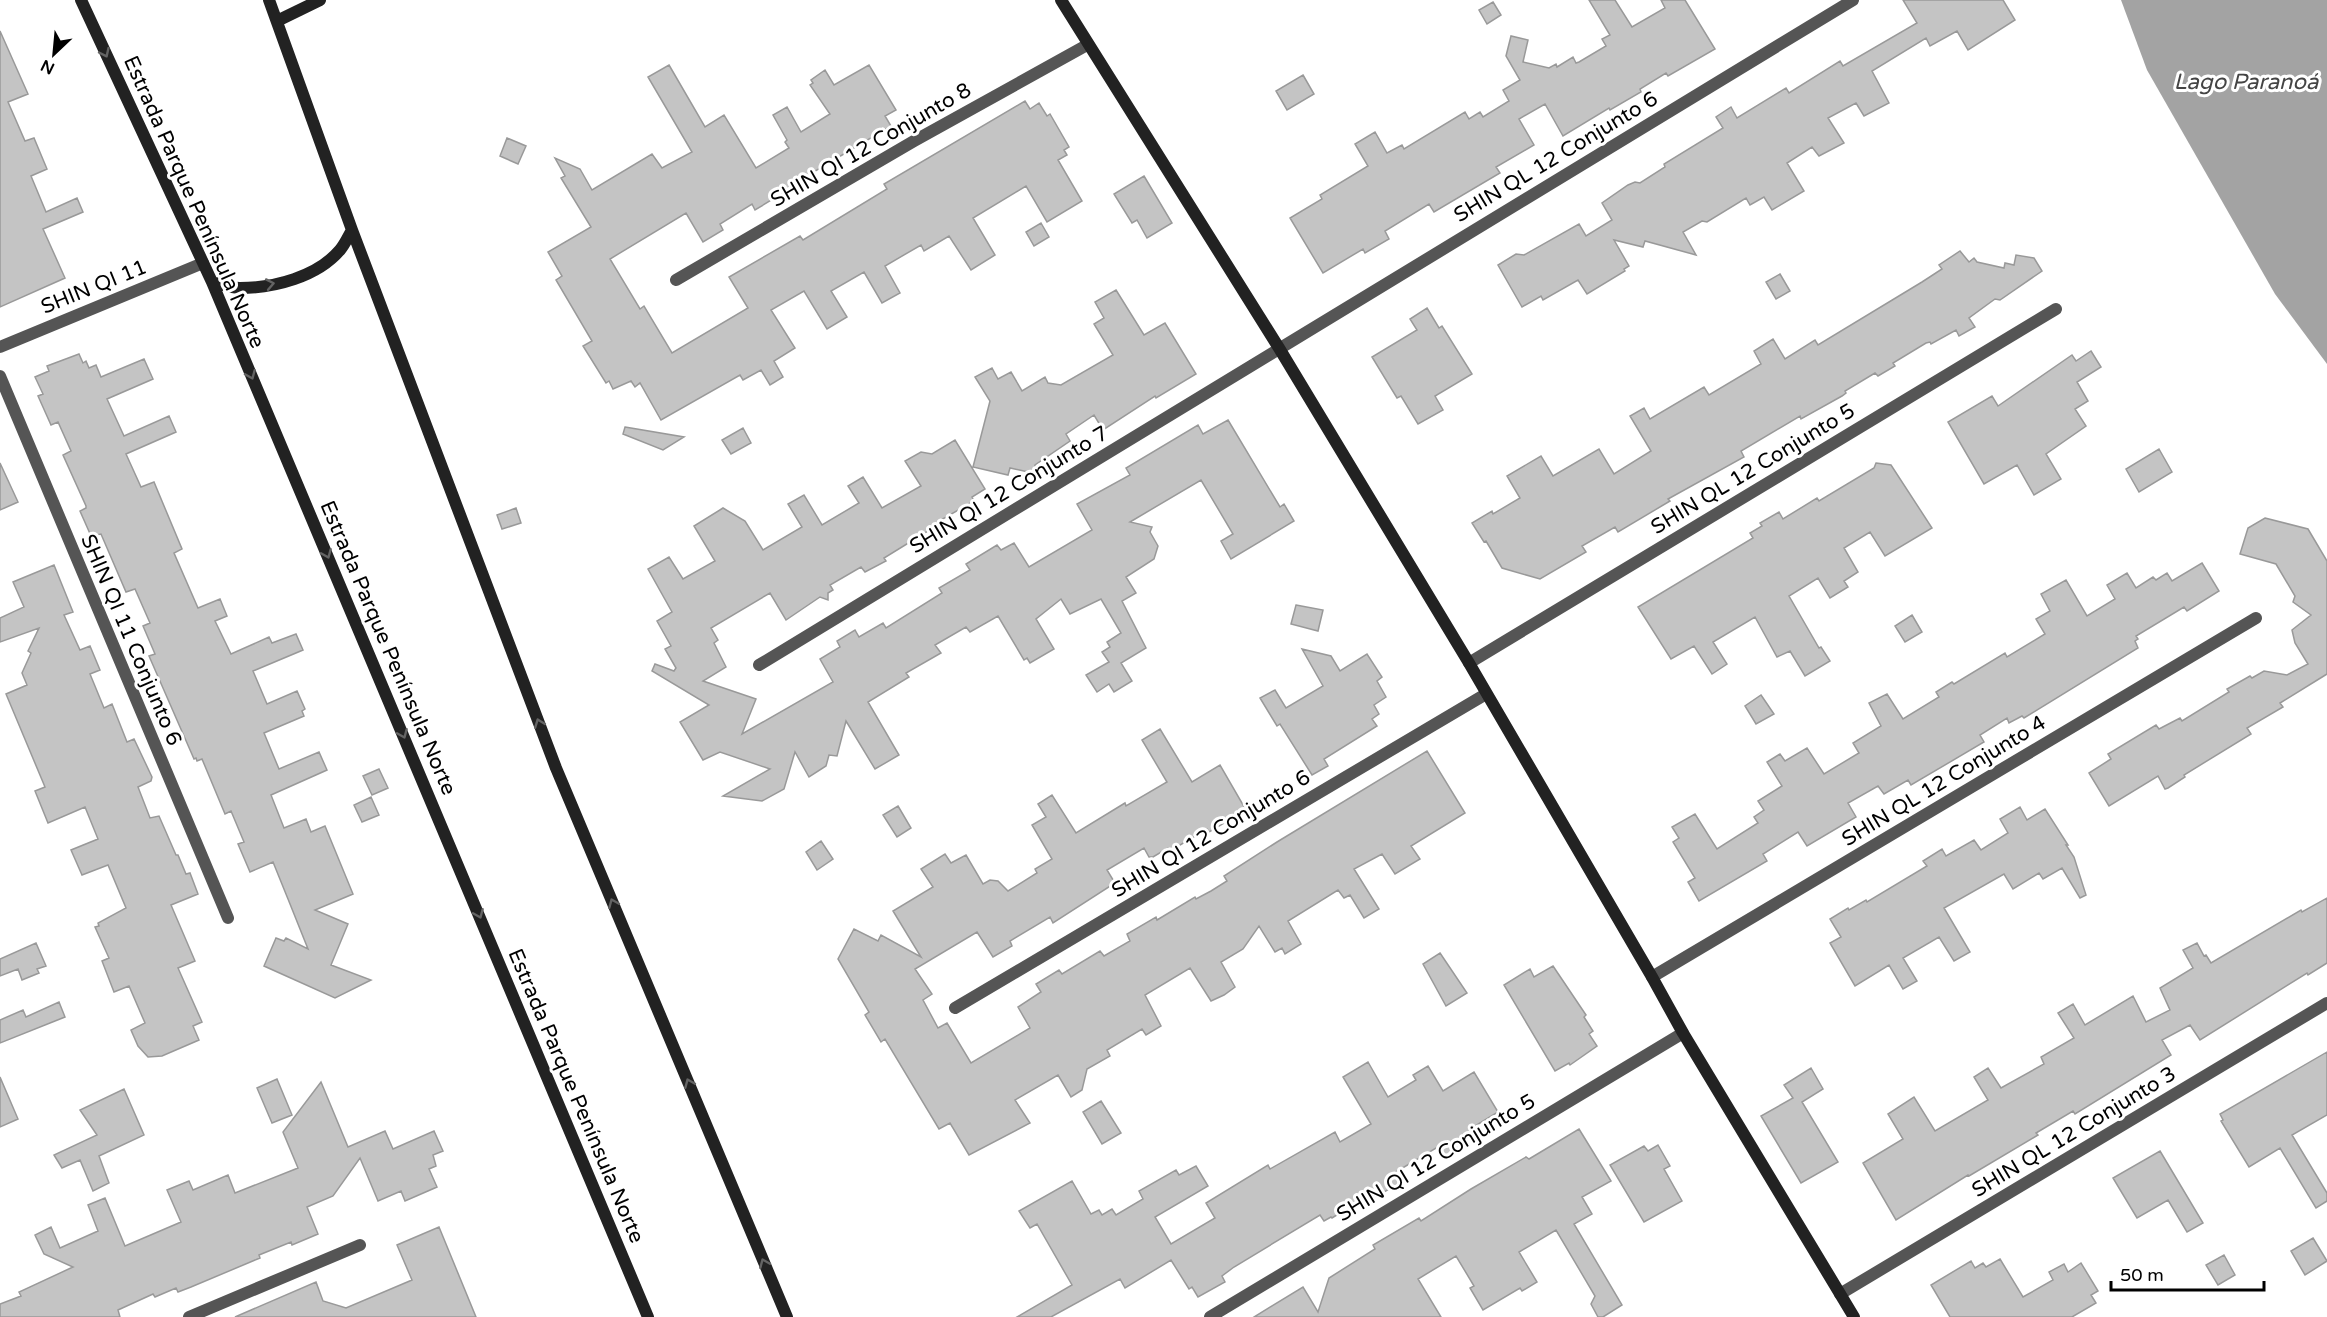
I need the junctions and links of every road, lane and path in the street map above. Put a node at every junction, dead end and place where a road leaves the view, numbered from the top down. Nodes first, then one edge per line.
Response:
1 (81, 0) edge
2 (269, 0) edge
3 (320, 0) edge
4 (1061, 0) edge
5 (1853, 0) edge
6 (277, 21) junction
7 (1088, 45) junction
8 (352, 230) junction
9 (203, 263) junction
10 (676, 280) dead end
11 (212, 282) junction
12 (2056, 309) dead end
13 (0, 347) edge
14 (1279, 348) junction
15 (0, 376) edge
16 (2256, 618) dead end
17 (1469, 663) junction
18 (759, 665) dead end
19 (1486, 694) junction
20 (228, 918) dead end
21 (1652, 977) junction
22 (2327, 1003) edge
23 (955, 1008) dead end
24 (1683, 1032) junction
25 (360, 1245) dead end
26 (1840, 1294) junction
27 (189, 1317) edge
28 (648, 1317) edge
29 (787, 1317) edge
30 (1210, 1317) edge
31 (1854, 1317) edge

1 -> 9 main road, Estrada Parque Península Norte
2 - 6 main road
3 - 6 main road
4 - 7 main road
5 - 14 street, SHIN QL 12 Conjunto 6
6 - 8 main road
7 - 10 street, SHIN QI 12 Conjunto 8
7 - 14 main road
11 -> 8 main road
29 -> 8 main road
9 - 11 main road, Estrada Parque Península Norte
9 - 13 street, SHIN QI 11
11 -> 28 main road, Estrada Parque Península Norte
12 - 17 street, SHIN QL 12 Conjunto 5
14 - 17 main road
14 - 18 street, SHIN QI 12 Conjunto 7
15 - 20 street, SHIN QI 11 Conjunto 6
16 - 21 street, SHIN QL 12 Conjunto 4
17 - 19 main road
19 - 21 main road
19 - 23 street, SHIN QI 12 Conjunto 6
21 - 24 main road
22 - 26 street, SHIN QL 12 Conjunto 3
24 - 26 main road
24 - 30 street, SHIN QI 12 Conjunto 5
25 - 27 street
26 - 31 main road

